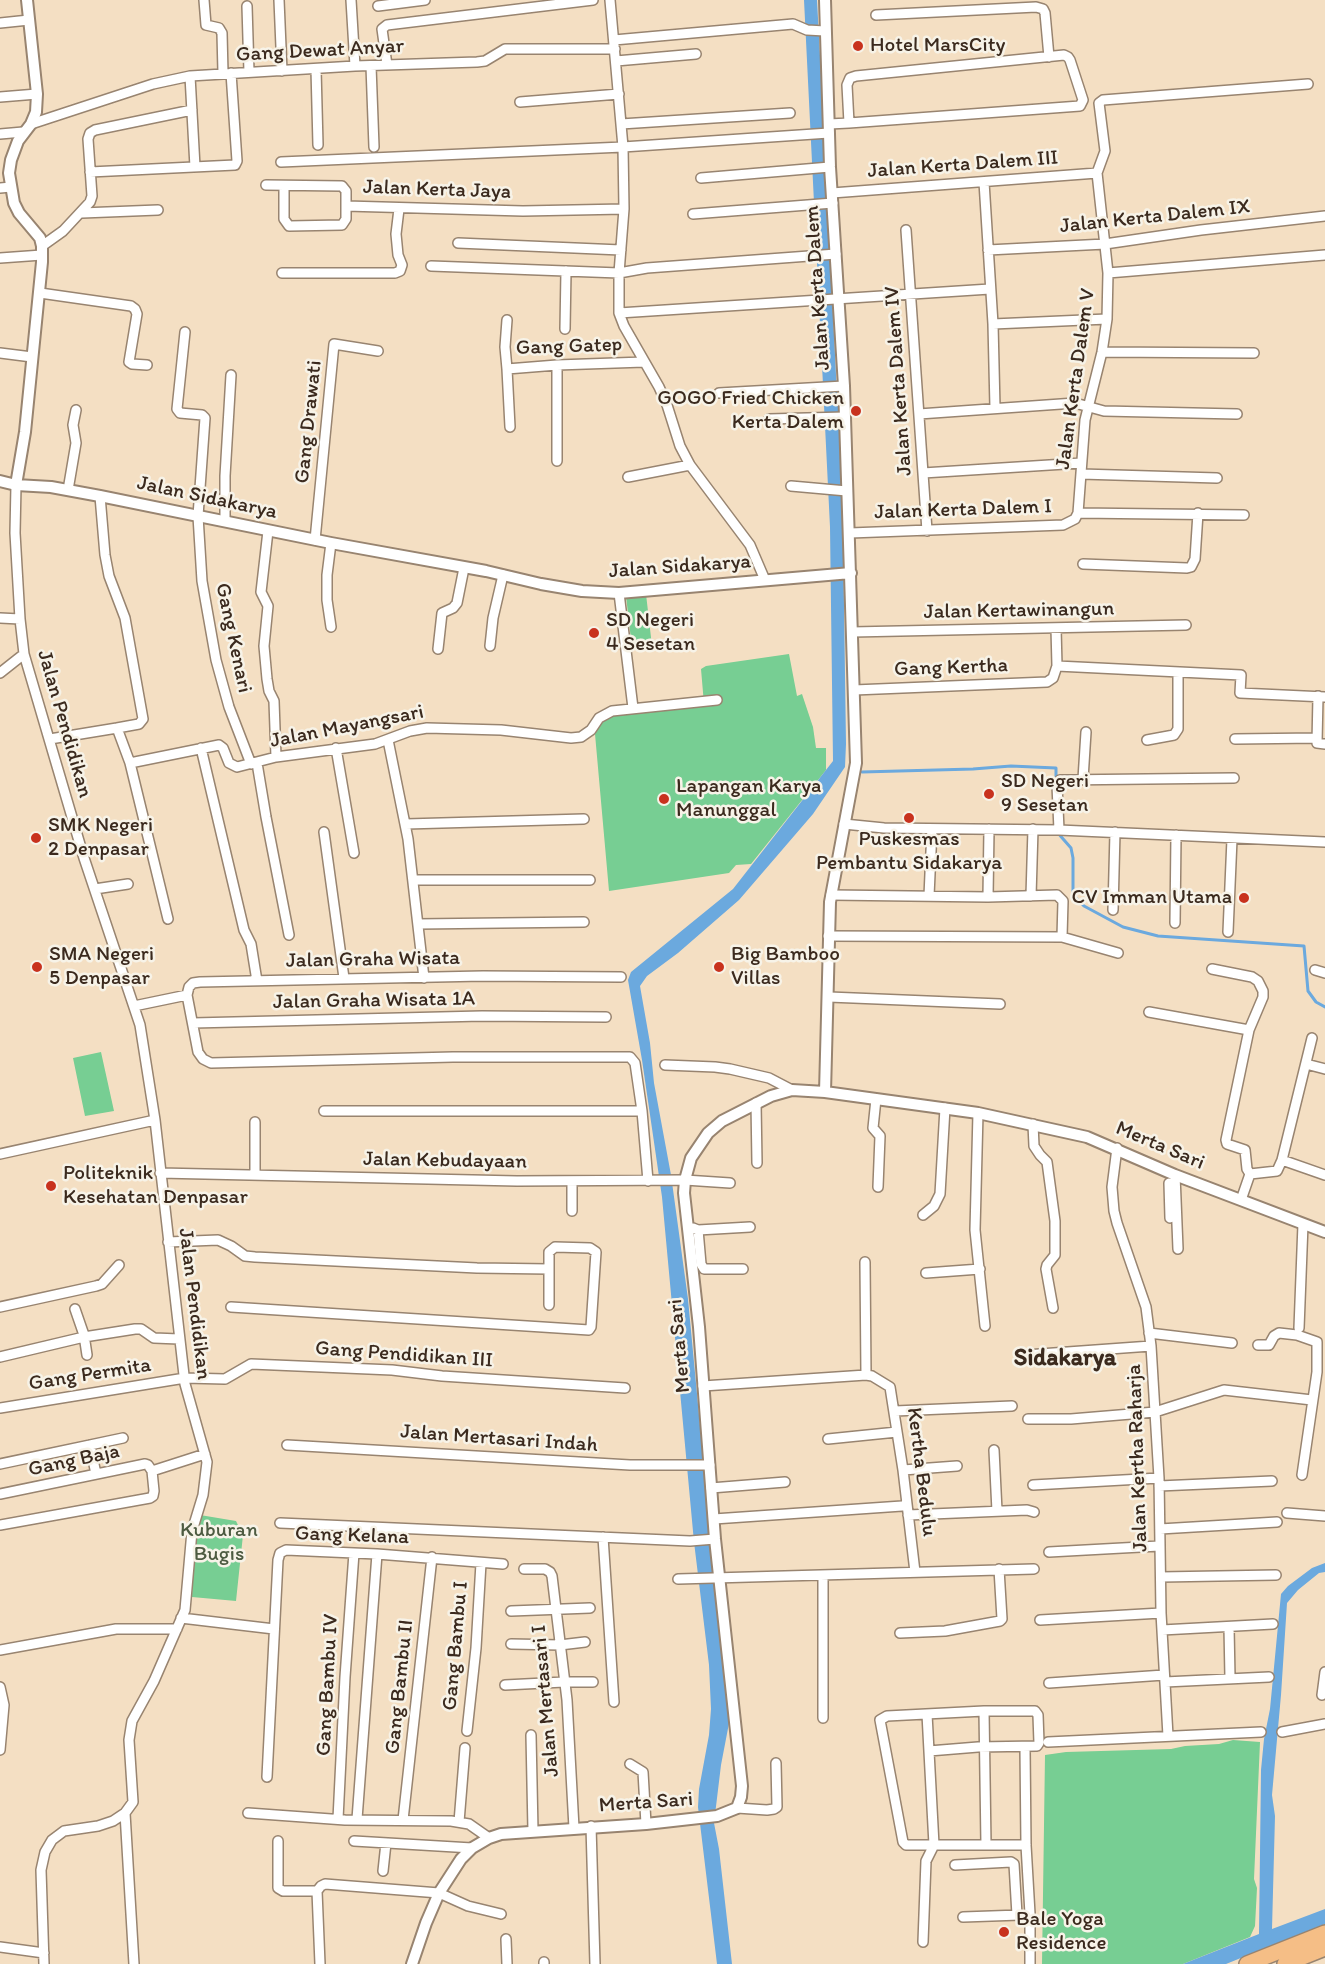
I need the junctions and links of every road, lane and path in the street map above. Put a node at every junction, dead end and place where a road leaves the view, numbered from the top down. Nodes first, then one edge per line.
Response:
1 (27, 0) edge
2 (204, 0) edge
3 (279, 0) edge
4 (351, 0) edge
5 (425, 0) edge
6 (593, 0) edge
7 (610, 0) edge
8 (825, 0) edge
9 (247, 6) dead end
10 (378, 6) dead end
11 (876, 15) dead end
12 (29, 20) junction
13 (0, 23) edge
14 (823, 30) junction
15 (614, 45) junction
16 (696, 54) dead end
17 (1049, 57) junction
18 (616, 61) junction
19 (387, 65) junction
20 (355, 66) junction
21 (371, 66) junction
22 (315, 69) junction
23 (282, 71) junction
24 (249, 72) junction
25 (227, 73) junction
26 (190, 76) junction
27 (1308, 84) dead end
28 (38, 94) junction
29 (619, 94) junction
30 (0, 97) edge
31 (520, 102) dead end
32 (192, 110) junction
33 (790, 113) dead end
34 (849, 123) junction
35 (621, 124) junction
36 (27, 128) junction
37 (828, 130) junction
38 (0, 134) edge
39 (318, 145) dead end
40 (374, 147) dead end
41 (623, 147) junction
42 (281, 162) dead end
43 (195, 167) junction
44 (829, 167) junction
45 (90, 172) junction
46 (1097, 172) junction
47 (701, 178) dead end
48 (984, 182) junction
49 (266, 185) dead end
50 (284, 186) junction
51 (5, 188) edge
52 (831, 200) junction
53 (346, 206) junction
54 (399, 209) junction
55 (624, 209) junction
56 (158, 210) dead end
57 (81, 213) junction
58 (693, 214) dead end
59 (1325, 216) edge
60 (906, 230) dead end
61 (458, 243) dead end
62 (1104, 244) junction
63 (621, 250) junction
64 (988, 250) junction
65 (42, 251) junction
66 (834, 254) junction
67 (1325, 255) edge
68 (0, 258) edge
69 (431, 266) dead end
70 (566, 271) junction
71 (282, 273) dead end
72 (619, 273) junction
73 (1108, 273) junction
74 (990, 289) junction
75 (39, 293) junction
76 (909, 295) junction
77 (836, 299) junction
78 (619, 313) junction
79 (507, 320) dead end
80 (1107, 320) junction
81 (993, 324) junction
82 (565, 329) dead end
83 (185, 332) dead end
84 (378, 351) dead end
85 (1102, 352) junction
86 (0, 353) edge
87 (1254, 353) dead end
88 (32, 357) junction
89 (644, 362) junction
90 (147, 365) dead end
91 (557, 365) junction
92 (507, 369) junction
93 (231, 375) dead end
94 (841, 386) junction
95 (719, 393) dead end
96 (1089, 406) junction
97 (995, 408) junction
98 (76, 410) dead end
99 (920, 414) junction
100 (1237, 414) dead end
101 (843, 417) junction
102 (769, 419) dead end
103 (510, 427) dead end
104 (557, 462) dead end
105 (690, 465) junction
106 (1081, 469) junction
107 (922, 473) junction
108 (628, 477) dead end
109 (1217, 478) dead end
110 (0, 481) edge
111 (16, 484) junction
112 (791, 486) dead end
113 (68, 490) junction
114 (845, 491) junction
115 (100, 496) junction
116 (1198, 513) junction
117 (1077, 515) junction
118 (1244, 515) dead end
119 (198, 516) junction
120 (225, 521) junction
121 (268, 531) junction
122 (927, 531) junction
123 (850, 533) junction
124 (315, 540) junction
125 (331, 543) junction
126 (1083, 564) dead end
127 (464, 568) junction
128 (848, 573) junction
129 (503, 575) junction
130 (765, 580) junction
131 (619, 592) junction
132 (0, 618) edge
133 (20, 619) junction
134 (1186, 625) dead end
135 (331, 627) dead end
136 (1056, 628) junction
137 (852, 632) junction
138 (490, 646) dead end
139 (438, 649) dead end
140 (24, 654) junction
141 (1057, 666) junction
142 (1178, 672) junction
143 (0, 674) edge
144 (854, 690) junction
145 (1321, 696) edge
146 (717, 700) dead end
147 (633, 708) junction
148 (117, 728) junction
149 (1086, 732) dead end
150 (50, 739) junction
151 (1235, 739) dead end
152 (388, 740) junction
153 (1147, 740) dead end
154 (1321, 741) edge
155 (201, 748) junction
156 (336, 748) junction
157 (276, 757) junction
158 (130, 763) junction
159 (254, 763) junction
160 (1234, 778) dead end
161 (1083, 779) junction
162 (584, 819) dead end
163 (406, 824) junction
164 (844, 824) junction
165 (932, 829) junction
166 (989, 829) junction
167 (1033, 829) junction
168 (1059, 830) junction
169 (324, 832) dead end
170 (1115, 832) junction
171 (1176, 836) junction
172 (1232, 838) junction
173 (1325, 842) edge
174 (354, 853) dead end
175 (414, 880) junction
176 (590, 880) dead end
177 (128, 884) dead end
178 (95, 889) junction
179 (831, 895) junction
180 (929, 896) junction
181 (1031, 896) junction
182 (987, 897) junction
183 (1113, 910) dead end
184 (168, 919) dead end
185 (584, 922) dead end
186 (1175, 922) dead end
187 (418, 924) junction
188 (1228, 932) dead end
189 (289, 935) dead end
190 (828, 936) junction
191 (1062, 937) junction
192 (1118, 953) dead end
193 (1212, 969) dead end
194 (1315, 970) dead end
195 (1325, 973) edge
196 (621, 977) dead end
197 (344, 978) junction
198 (424, 978) junction
199 (257, 981) junction
200 (187, 995) junction
201 (829, 997) junction
202 (1000, 1004) dead end
203 (134, 1006) junction
204 (1149, 1012) dead end
205 (606, 1017) dead end
206 (193, 1023) junction
207 (1249, 1030) junction
208 (1312, 1038) dead end
209 (1306, 1064) junction
210 (665, 1065) dead end
211 (1325, 1069) edge
212 (792, 1090) junction
213 (825, 1092) junction
214 (876, 1099) junction
215 (756, 1103) junction
216 (945, 1108) junction
217 (642, 1111) junction
218 (324, 1112) dead end
219 (978, 1113) junction
220 (155, 1120) junction
221 (255, 1122) dead end
222 (1033, 1124) junction
223 (1117, 1148) junction
224 (0, 1154) edge
225 (1282, 1160) junction
226 (757, 1163) dead end
227 (160, 1173) junction
228 (1172, 1173) junction
229 (1250, 1174) junction
230 (255, 1175) junction
231 (1325, 1175) edge
232 (680, 1180) junction
233 (572, 1181) junction
234 (651, 1181) junction
235 (730, 1183) dead end
236 (878, 1187) dead end
237 (1241, 1200) junction
238 (572, 1210) dead end
239 (923, 1215) dead end
240 (1170, 1218) dead end
241 (1303, 1224) junction
242 (750, 1227) dead end
243 (693, 1228) junction
244 (1325, 1232) edge
245 (168, 1242) junction
246 (1178, 1249) dead end
247 (865, 1262) dead end
248 (119, 1265) dead end
249 (549, 1269) junction
250 (743, 1269) dead end
251 (980, 1269) junction
252 (926, 1273) dead end
253 (549, 1305) dead end
254 (0, 1307) edge
255 (231, 1307) dead end
256 (1053, 1308) dead end
257 (75, 1309) dead end
258 (985, 1326) dead end
259 (1299, 1328) dead end
260 (1149, 1333) junction
261 (84, 1337) junction
262 (179, 1339) junction
263 (1232, 1343) dead end
264 (1258, 1345) dead end
265 (1151, 1346) junction
266 (87, 1355) dead end
267 (1026, 1355) dead end
268 (0, 1357) edge
269 (1321, 1371) edge
270 (866, 1375) junction
271 (185, 1378) junction
272 (703, 1386) junction
273 (625, 1388) dead end
274 (1312, 1400) junction
275 (1012, 1406) dead end
276 (0, 1408) edge
277 (895, 1411) junction
278 (1155, 1412) junction
279 (1028, 1419) dead end
280 (897, 1432) junction
281 (123, 1438) dead end
282 (828, 1439) dead end
283 (287, 1444) dead end
284 (90, 1446) junction
285 (994, 1450) dead end
286 (205, 1454) junction
287 (0, 1464) edge
288 (707, 1465) junction
289 (957, 1467) dead end
290 (903, 1470) junction
291 (152, 1471) junction
292 (96, 1474) junction
293 (1302, 1475) dead end
294 (1272, 1480) dead end
295 (786, 1482) dead end
296 (1159, 1482) junction
297 (1033, 1485) dead end
298 (711, 1488) junction
299 (0, 1494) edge
300 (902, 1506) dead end
301 (997, 1511) junction
302 (1034, 1512) dead end
303 (1287, 1513) dead end
304 (908, 1515) junction
305 (1325, 1516) edge
306 (714, 1519) junction
307 (1277, 1522) dead end
308 (280, 1523) dead end
309 (0, 1525) edge
310 (1160, 1529) junction
311 (603, 1537) junction
312 (713, 1539) junction
313 (1160, 1546) junction
314 (1049, 1552) dead end
315 (354, 1553) junction
316 (377, 1554) junction
317 (432, 1557) junction
318 (481, 1563) junction
319 (503, 1564) dead end
320 (524, 1569) dead end
321 (999, 1569) junction
322 (1034, 1569) dead end
323 (915, 1572) junction
324 (823, 1575) junction
325 (1276, 1575) dead end
326 (1161, 1577) junction
327 (719, 1578) junction
328 (678, 1579) dead end
329 (590, 1608) dead end
330 (556, 1609) junction
331 (512, 1611) dead end
332 (1161, 1613) junction
333 (182, 1618) junction
334 (1040, 1620) dead end
335 (1274, 1624) dead end
336 (1229, 1627) junction
337 (177, 1629) junction
338 (274, 1629) junction
339 (1162, 1630) junction
340 (900, 1633) dead end
341 (585, 1642) dead end
342 (511, 1644) dead end
343 (560, 1645) junction
344 (0, 1650) edge
345 (1325, 1672) edge
346 (1269, 1677) dead end
347 (1230, 1678) junction
348 (1165, 1679) junction
349 (564, 1682) junction
350 (593, 1682) dead end
351 (1049, 1683) dead end
352 (505, 1685) dead end
353 (0, 1687) edge
354 (1322, 1695) dead end
355 (614, 1702) dead end
356 (984, 1711) junction
357 (927, 1714) junction
358 (823, 1718) dead end
359 (1325, 1724) edge
360 (467, 1731) dead end
361 (1261, 1732) dead end
362 (1282, 1732) dead end
363 (531, 1736) dead end
364 (1168, 1737) junction
365 (1, 1738) edge
366 (1048, 1743) dead end
367 (465, 1748) dead end
368 (986, 1748) junction
369 (1025, 1748) junction
370 (0, 1749) edge
371 (929, 1751) junction
372 (776, 1763) dead end
373 (630, 1764) dead end
374 (267, 1777) dead end
375 (736, 1808) junction
376 (125, 1813) junction
377 (248, 1813) dead end
378 (338, 1819) junction
379 (357, 1819) junction
380 (403, 1820) junction
381 (459, 1822) junction
382 (646, 1824) junction
383 (591, 1826) junction
384 (574, 1828) junction
385 (533, 1831) junction
386 (489, 1838) junction
387 (354, 1840) dead end
388 (278, 1841) dead end
389 (386, 1843) junction
390 (934, 1845) junction
391 (986, 1845) junction
392 (1026, 1845) junction
393 (472, 1848) junction
394 (955, 1865) dead end
395 (383, 1870) dead end
396 (317, 1892) junction
397 (439, 1893) junction
398 (501, 1914) dead end
399 (1030, 1914) junction
400 (1017, 1915) junction
401 (963, 1917) dead end
402 (1325, 1933) edge
403 (506, 1939) dead end
404 (923, 1942) dead end
405 (0, 1947) edge
406 (1325, 1948) edge
407 (44, 1953) junction
408 (1289, 1960) edge
409 (44, 1964) edge
410 (134, 1964) edge
411 (320, 1964) edge
412 (412, 1964) edge
413 (507, 1964) edge
414 (594, 1964) edge
415 (1030, 1964) edge
416 (1248, 1964) edge

1 - 12 street
2 - 25 street
3 - 23 street
4 - 20 street
5 - 10 street
6 - 19 street
7 - 15 street
8 - 14 street, Jalan Kerta Dalem
9 - 24 street
11 - 17 street
12 - 13 street
12 - 28 street
14 - 15 street, Gang Dewat Anyar
14 - 37 street, Jalan Kerta Dalem
15 - 18 street
15 - 19 street, Gang Dewat Anyar
16 - 18 street
17 - 34 street
17 - 34 street
18 - 29 street
19 - 21 street, Gang Dewat Anyar
20 - 21 street, Gang Dewat Anyar
20 - 22 street, Gang Dewat Anyar
21 - 40 street
22 - 23 street, Gang Dewat Anyar
22 - 39 street
23 - 24 street, Gang Dewat Anyar
24 - 25 street, Gang Dewat Anyar
25 - 26 street, Gang Dewat Anyar
25 - 43 street
26 - 32 street
26 - 36 street, Gang Dewat Anyar
27 - 46 street, Jalan Kerta Dalem V
28 - 30 street
28 - 36 street
29 - 31 street
29 - 35 street
32 - 43 street
32 - 45 street
33 - 35 street
34 - 37 street
35 - 41 street
36 - 38 street, Gang Dewat Anyar
36 - 51 street
37 - 41 street
37 - 44 street, Jalan Kerta Dalem
41 - 42 street
41 - 55 street
43 - 45 street
44 - 47 street
44 - 52 street, Jalan Kerta Dalem
45 - 57 street
46 - 48 street, Jalan Kerta Dalem III
46 - 62 street, Jalan Kerta Dalem V
48 - 52 street, Jalan Kerta Dalem III
48 - 64 street
49 - 50 street, Jalan Kerta Jaya
50 - 53 street, Jalan Kerta Jaya
50 - 53 street
51 - 65 street
52 - 58 street, Jalan Kerta Dalem III
52 - 66 street, Jalan Kerta Dalem
53 - 54 street, Jalan Kerta Jaya
54 - 55 street, Jalan Kerta Jaya
54 - 71 street
55 - 63 street
56 - 57 street
57 - 65 street
59 - 62 street, Jalan Kerta Dalem IX
60 - 76 street, Jalan Kerta Dalem IV
61 - 63 street
62 - 64 street, Jalan Kerta Dalem IX
62 - 73 street, Jalan Kerta Dalem V
63 - 72 street
64 - 74 street
65 - 68 street
65 - 75 street
66 - 72 street
66 - 77 street, Jalan Kerta Dalem
67 - 73 street
69 - 70 street
70 - 72 street
70 - 82 street
72 - 78 street
73 - 80 street, Jalan Kerta Dalem V
74 - 76 street
74 - 81 street
75 - 88 street
75 - 90 street
76 - 77 street
76 - 99 street, Jalan Kerta Dalem IV
77 - 78 street
77 - 94 street, Jalan Kerta Dalem
78 - 89 street
79 - 92 street, Gang Gatep
80 - 81 street
80 - 85 street, Jalan Kerta Dalem V
81 - 97 street
83 - 119 street, Gang Kenari
84 - 124 street, Gang Drawati
85 - 87 street
85 - 96 street, Jalan Kerta Dalem V
86 - 88 street
88 - 111 street
89 - 91 street, Gang Gatep
89 - 105 street
91 - 92 street, Gang Gatep
91 - 104 street
92 - 103 street
93 - 120 street
94 - 95 street
94 - 101 street, Jalan Kerta Dalem
96 - 97 street
96 - 100 street
96 - 106 street, Jalan Kerta Dalem V
97 - 99 street
98 - 113 street
99 - 107 street, Jalan Kerta Dalem IV
101 - 102 street
101 - 114 street, Jalan Kerta Dalem
105 - 108 street
105 - 130 street
106 - 107 street
106 - 109 street
106 - 117 street, Jalan Kerta Dalem V
107 - 122 street, Jalan Kerta Dalem IV
110 - 111 street, Jalan Sidakarya
111 - 113 street, Jalan Sidakarya
111 - 133 street, Jalan Pendidikan
112 - 114 street
113 - 115 street, Jalan Sidakarya
114 - 123 street, Jalan Kerta Dalem
115 - 119 street, Jalan Sidakarya
115 - 148 street
116 - 117 street, Jalan Kerta Dalem I
116 - 118 street, Jalan Kerta Dalem I
116 - 126 street
117 - 122 street, Jalan Kerta Dalem I
119 - 120 street, Jalan Sidakarya
119 - 159 street, Gang Kenari
120 - 121 street, Jalan Sidakarya
121 - 124 street, Jalan Sidakarya
121 - 157 street
122 - 123 street, Jalan Kerta Dalem I
123 - 128 street, Jalan Kerta Dalem
124 - 125 street, Jalan Sidakarya
125 - 127 street, Jalan Sidakarya
125 - 135 street
127 - 129 street, Jalan Sidakarya
127 - 139 street
128 - 130 street, Jalan Sidakarya
128 - 137 street
129 - 131 street, Jalan Sidakarya
129 - 138 street
130 - 131 street, Jalan Sidakarya
131 - 147 street
132 - 133 street
133 - 140 street, Jalan Pendidikan
134 - 136 street, Jalan Kertawinangun
136 - 137 street, Jalan Kertawinangun
136 - 141 street
137 - 144 street
140 - 143 street
140 - 150 street, Jalan Pendidikan
141 - 142 street
141 - 144 street, Gang Kertha
142 - 145 street
142 - 153 street
144 - 164 street
145 - 154 street
146 - 147 street, Jalan Mayangsari
147 - 152 street, Jalan Mayangsari
148 - 150 street
148 - 158 street
149 - 161 street
150 - 178 street, Jalan Pendidikan
151 - 154 street
152 - 156 street, Jalan Mayangsari
152 - 163 street
155 - 158 street, Jalan Mayangsari
155 - 159 street, Jalan Mayangsari
155 - 199 street
156 - 157 street, Jalan Mayangsari
156 - 174 street
157 - 159 street, Jalan Mayangsari
158 - 184 street
159 - 189 street, Gang Kenari
160 - 161 street
161 - 168 street
162 - 163 street
163 - 175 street
164 - 165 street
164 - 179 street
165 - 166 street
165 - 180 street
166 - 167 street
166 - 182 street
167 - 168 street
167 - 181 street
168 - 170 street
169 - 197 street
170 - 171 street
170 - 183 street
171 - 172 street
171 - 186 street
172 - 173 street
172 - 188 street
175 - 176 street
175 - 187 street
177 - 178 street
178 - 203 street, Jalan Pendidikan
179 - 180 street
179 - 190 street
180 - 182 street
181 - 182 street
181 - 191 street
185 - 187 street
187 - 198 street
190 - 191 street
190 - 201 street
191 - 192 street
193 - 207 street
194 - 195 street
196 - 198 street, Jalan Graha Wisata
197 - 198 street, Jalan Graha Wisata
197 - 199 street, Jalan Graha Wisata
199 - 200 street, Jalan Graha Wisata
200 - 203 street, Jalan Graha Wisata
200 - 206 street
201 - 202 street
201 - 213 street
203 - 220 street, Jalan Pendidikan
204 - 207 street
205 - 206 street, Jalan Graha Wisata 1A
206 - 217 street
207 - 229 street
208 - 209 street
209 - 211 street
209 - 225 street
210 - 212 street
212 - 213 street, Merta Sari
212 - 215 street, Merta Sari
213 - 214 street, Merta Sari
214 - 216 street, Merta Sari
214 - 236 street
215 - 226 street
215 - 232 street, Merta Sari
216 - 219 street, Merta Sari
216 - 239 street
217 - 218 street
217 - 234 street
219 - 222 street, Merta Sari
219 - 251 street
220 - 224 street
220 - 227 street, Jalan Pendidikan
221 - 230 street
222 - 223 street, Merta Sari
222 - 256 street
223 - 228 street, Merta Sari
223 - 260 street, Jalan Kertha Raharja
225 - 229 street
225 - 231 street
227 - 230 street, Jalan Kebudayaan
227 - 245 street, Jalan Pendidikan
228 - 237 street, Merta Sari
228 - 240 street
228 - 246 street
229 - 237 street
230 - 233 street, Jalan Kebudayaan
232 - 234 street, Jalan Kebudayaan
232 - 235 street, Jalan Kebudayaan
232 - 243 street, Merta Sari
233 - 234 street, Jalan Kebudayaan
233 - 238 street
237 - 241 street, Merta Sari
241 - 244 street, Merta Sari
241 - 259 street
242 - 243 street
243 - 250 street
243 - 272 street, Merta Sari
245 - 249 street
245 - 262 street, Jalan Pendidikan
247 - 270 street
248 - 254 street
249 - 253 street
249 - 255 street
251 - 252 street
251 - 258 street
257 - 261 street
260 - 263 street
260 - 265 street, Jalan Kertha Raharja
261 - 262 street
261 - 266 street
261 - 268 street
262 - 271 street, Jalan Pendidikan
264 - 269 street
265 - 267 street
265 - 278 street, Jalan Kertha Raharja
269 - 274 street
270 - 272 street
270 - 277 street, Kertha Bedulu
271 - 273 street, Gang Pendidikan III
271 - 276 street, Gang Permita
271 - 286 street, Jalan Pendidikan
272 - 288 street, Merta Sari
274 - 278 street
274 - 293 street
275 - 277 street
277 - 280 street, Kertha Bedulu
278 - 279 street
278 - 296 street, Jalan Kertha Raharja
280 - 282 street
280 - 290 street, Kertha Bedulu
281 - 284 street
283 - 288 street, Jalan Mertasari Indah
284 - 287 street
284 - 292 street
285 - 301 street
286 - 291 street, Gang Baja
286 - 333 street, Jalan Pendidikan
288 - 298 street, Merta Sari
289 - 290 street
290 - 304 street, Kertha Bedulu
291 - 292 street, Gang Baja
291 - 309 street, Gang Baja
292 - 299 street, Gang Baja
294 - 296 street
295 - 298 street
296 - 297 street
296 - 310 street, Jalan Kertha Raharja
298 - 306 street, Merta Sari
300 - 306 street
301 - 302 street
301 - 304 street
303 - 305 street
304 - 323 street, Kertha Bedulu
306 - 312 street, Merta Sari
307 - 310 street
308 - 311 street, Gang Kelana
310 - 313 street, Jalan Kertha Raharja
311 - 312 street, Gang Kelana
311 - 355 street
312 - 327 street, Merta Sari
313 - 314 street
313 - 326 street, Jalan Kertha Raharja
315 - 316 street, Gang Kelana
315 - 338 street, Gang Kelana
315 - 378 street, Gang Bambu IV
316 - 317 street, Gang Kelana
316 - 379 street
317 - 318 street, Gang Kelana
317 - 380 street, Gang Bambu II
318 - 319 street, Gang Kelana
318 - 360 street, Gang Bambu I
320 - 330 street, Jalan Mertasari I
321 - 322 street
321 - 323 street
321 - 340 street
323 - 324 street
324 - 327 street
324 - 358 street
325 - 326 street
326 - 332 street, Jalan Kertha Raharja
327 - 328 street
327 - 375 street, Merta Sari
329 - 330 street
330 - 331 street
330 - 343 street, Jalan Mertasari I
332 - 334 street
332 - 339 street, Jalan Kertha Raharja
333 - 337 street, Jalan Pendidikan
333 - 338 street
335 - 336 street
336 - 339 street
336 - 347 street
337 - 344 street
337 - 376 street, Jalan Pendidikan
338 - 374 street, Gang Kelana
339 - 348 street, Jalan Kertha Raharja
341 - 343 street
342 - 343 street
343 - 349 street, Jalan Mertasari I
345 - 354 street
346 - 347 street
347 - 348 street
348 - 351 street
348 - 364 street, Jalan Kertha Raharja
349 - 350 street
349 - 352 street
349 - 384 street, Jalan Mertasari I
353 - 365 street
356 - 357 street
356 - 368 street
356 - 369 street
357 - 371 street
357 - 390 street
359 - 362 street
361 - 364 street
363 - 385 street
364 - 366 street
365 - 370 street
367 - 381 street
368 - 369 street
368 - 371 street
368 - 391 street
369 - 392 street
371 - 390 street
372 - 375 street
373 - 382 street
375 - 382 street, Merta Sari
376 - 407 street
376 - 410 street, Jalan Pendidikan
377 - 378 street
378 - 379 street
379 - 380 street
380 - 381 street
381 - 386 street
382 - 383 street, Merta Sari
383 - 384 street, Merta Sari
383 - 414 street
384 - 385 street, Merta Sari
385 - 386 street, Merta Sari
386 - 393 street, Merta Sari
387 - 389 street
388 - 396 street
389 - 393 street
389 - 395 street
390 - 391 street
390 - 404 street
391 - 392 street
392 - 399 street
393 - 397 street, Merta Sari
394 - 400 street
396 - 397 street
396 - 411 street
397 - 398 street
397 - 412 street, Merta Sari
399 - 400 street
399 - 415 street
400 - 401 street
402 - 408 highway
403 - 413 street
405 - 407 street
406 - 408 highway
407 - 409 street
408 - 416 highway

